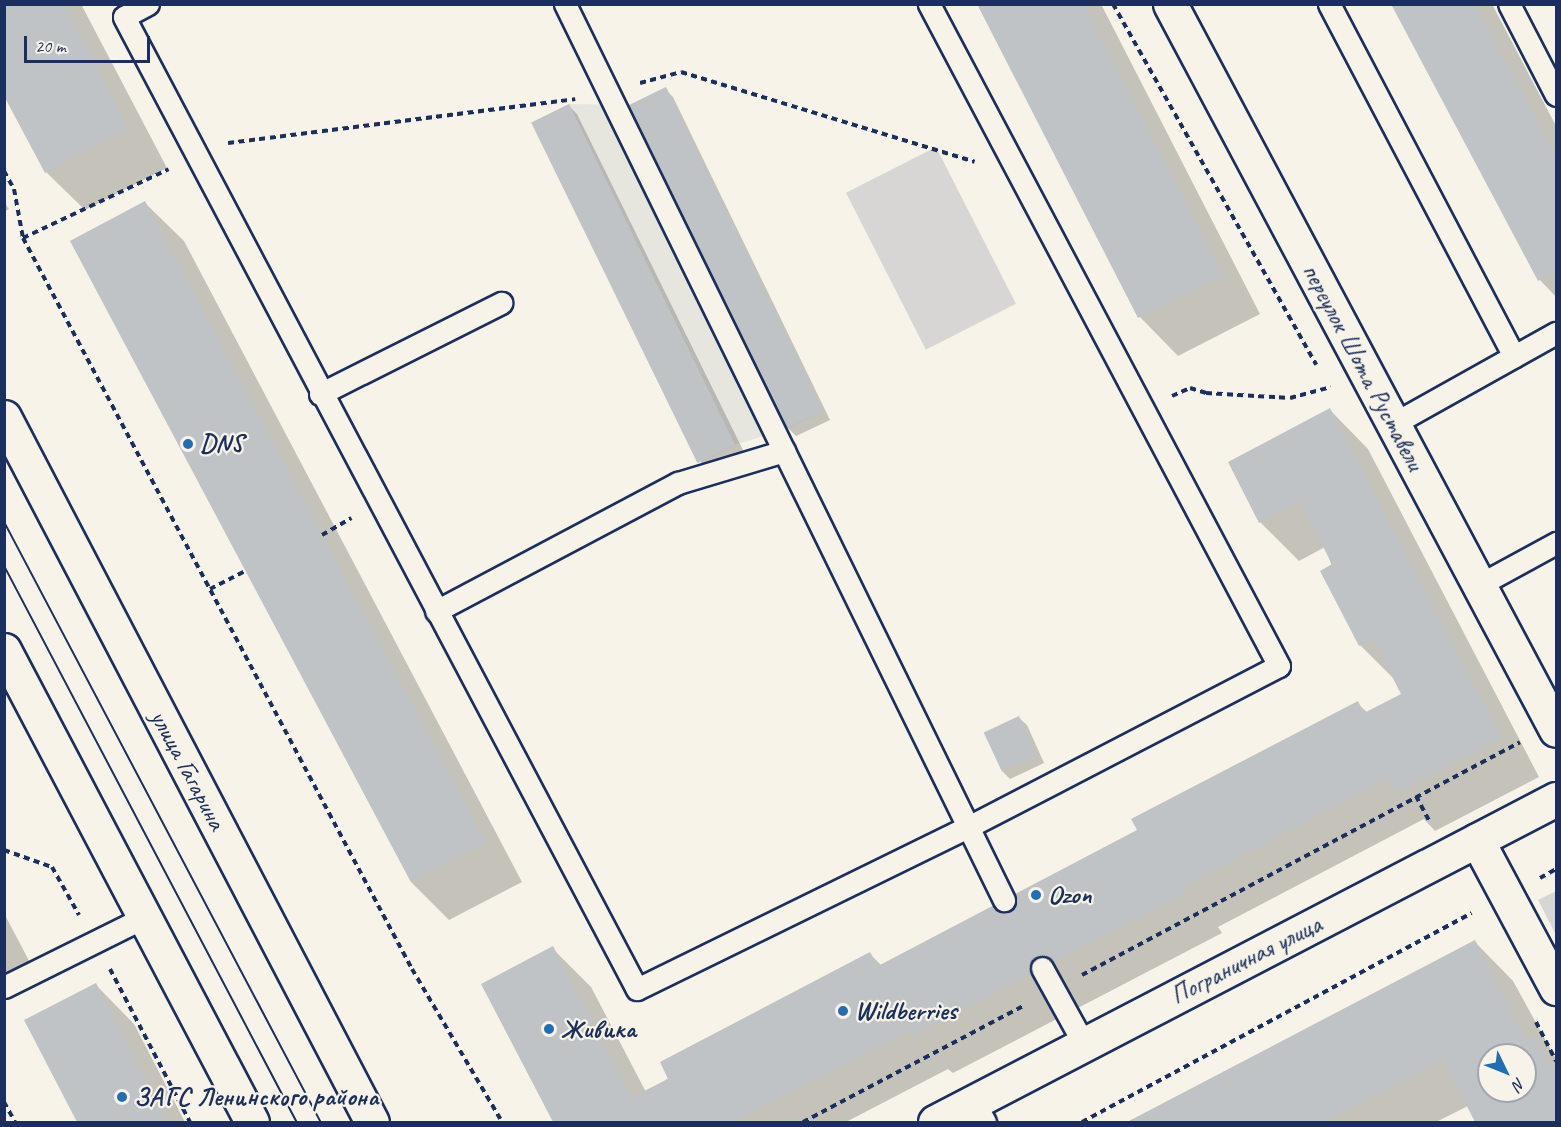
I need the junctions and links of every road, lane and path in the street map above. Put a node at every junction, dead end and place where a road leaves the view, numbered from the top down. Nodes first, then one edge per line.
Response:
1 (148, 4) edge
2 (566, 4) edge
3 (929, 4) edge
4 (1170, 4) edge
5 (1329, 4) edge
6 (1509, 4) edge
7 (608, 92) junction
8 (1557, 95) edge
9 (196, 156) junction
10 (4, 171) edge
11 (1018, 175) junction
12 (23, 238) junction
13 (501, 303) dead end
14 (1557, 333) edge
15 (1514, 356) junction
16 (1335, 386) dead end
17 (320, 394) junction
18 (1143, 410) junction
19 (4, 417) edge
20 (1393, 424) junction
21 (784, 451) junction
22 (1557, 543) edge
23 (245, 571) dead end
24 (1479, 585) junction
25 (210, 589) junction
26 (436, 611) junction
27 (4, 650) edge
28 (1555, 727) edge
29 (1557, 799) edge
30 (968, 826) junction
31 (1477, 840) junction
32 (4, 850) edge
33 (1557, 869) edge
34 (1507, 895) junction
35 (1004, 900) dead end
36 (145, 917) junction
37 (96, 941) junction
38 (1042, 968) dead end
39 (4, 987) edge
40 (1557, 988) edge
41 (1054, 989) junction
42 (1084, 1044) junction
43 (4, 1102) edge
44 (979, 1112) edge
45 (15, 1122) edge
46 (190, 1122) edge
47 (252, 1122) edge
48 (372, 1122) edge
49 (502, 1122) edge
50 (803, 1122) edge
51 (935, 1122) edge
52 (1082, 1122) edge

1 - 9 lane
2 - 7 lane
3 - 11 lane
4 - 20 street, переулок Шота Руставели
5 - 15 lane
6 - 8 lane
7 - 9 path
7 - 11 path
7 - 21 lane
9 - 12 path
9 - 17 lane
10 - 12 path
11 - 18 lane
12 - 25 path
13 - 17 lane
14 - 15 lane
15 - 20 lane
16 - 18 path
17 - 26 lane
18 - 30 lane
19 - 48 street, улица Гагарина
20 - 24 street, переулок Шота Руставели
21 - 26 lane
21 - 30 lane
22 - 24 lane
23 - 25 path
24 - 28 street, переулок Шота Руставели
25 - 49 path
26 - 30 lane
27 - 36 street
28 - 41 path
29 - 31 street, Пограничная улица
30 - 35 lane
31 - 34 street
31 - 42 street, Пограничная улица
32 - 37 path
33 - 34 path
34 - 40 street
34 - 52 path
36 - 37 lane
36 - 47 street
37 - 39 lane
37 - 46 path
38 - 41 lane
41 - 42 lane
41 - 50 path
42 - 44 street, Пограничная улица
43 - 45 path
44 - 51 street, Пограничная улица

